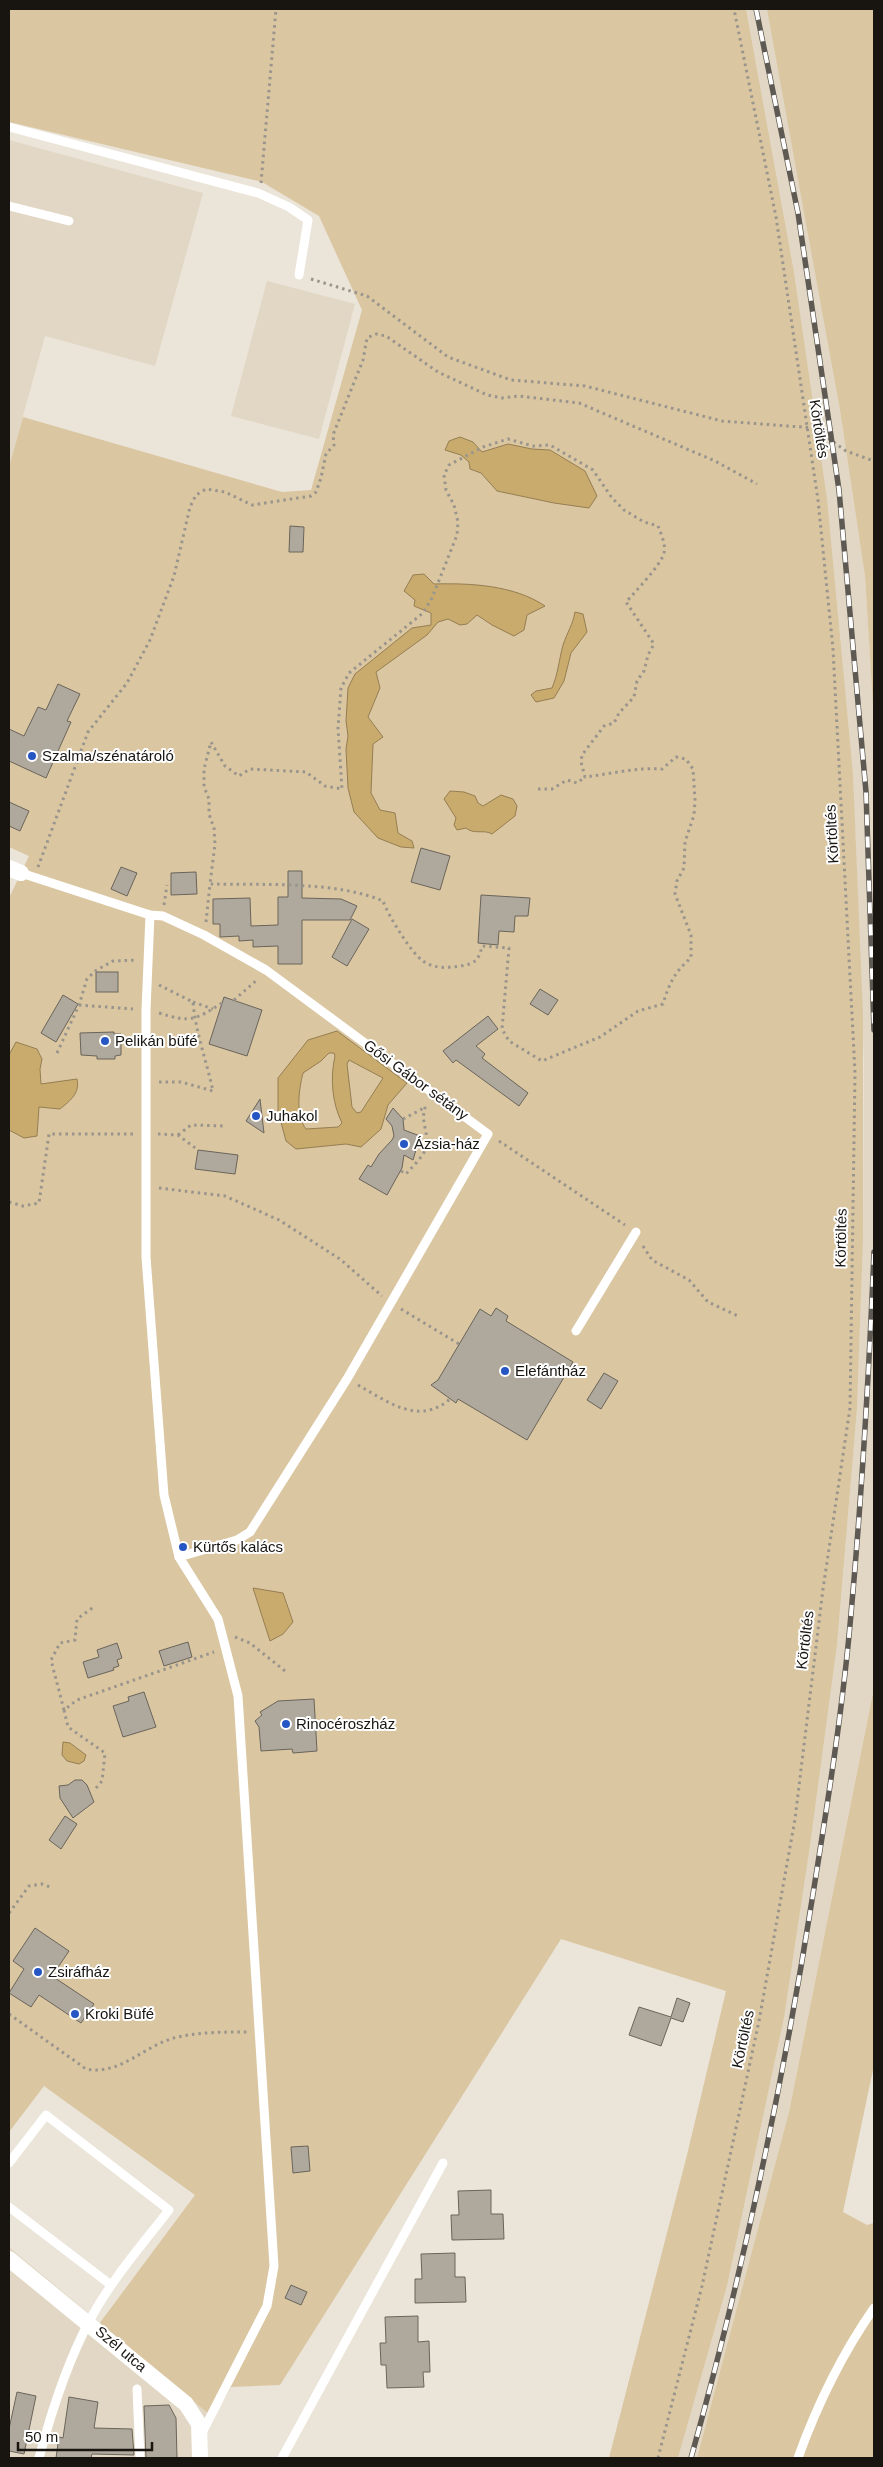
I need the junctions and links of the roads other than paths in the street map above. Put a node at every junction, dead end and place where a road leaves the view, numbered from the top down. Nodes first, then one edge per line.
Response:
1 (9, 127) edge
2 (9, 206) edge
3 (69, 221) dead end
4 (299, 275) road end
5 (22, 872) edge
6 (150, 915) junction
7 (636, 1232) road end
8 (576, 1331) dead end
9 (179, 1557) junction
10 (9, 2163) edge
11 (443, 2163) dead end
12 (9, 2207) edge
13 (9, 2259) edge
14 (111, 2285) junction
15 (874, 2308) edge
16 (89, 2323) junction
17 (138, 2389) dead end
18 (200, 2438) junction
19 (40, 2458) edge
20 (140, 2458) edge
21 (200, 2458) edge
22 (282, 2458) edge
23 (798, 2458) edge

1 - 4 lane
2 - 3 lane
5 - 6 lane, Gősi Gábor sétány
6 - 9 lane
6 - 9 lane, Gősi Gábor sétány
7 - 8 lane
9 - 18 lane
10 - 14 lane
11 - 22 lane
12 - 14 lane
13 - 16 street, Szél utca
14 - 16 lane
15 - 23 lane
16 - 18 street, Szél utca
16 - 19 lane
17 - 20 lane
18 - 21 street, Szél utca

